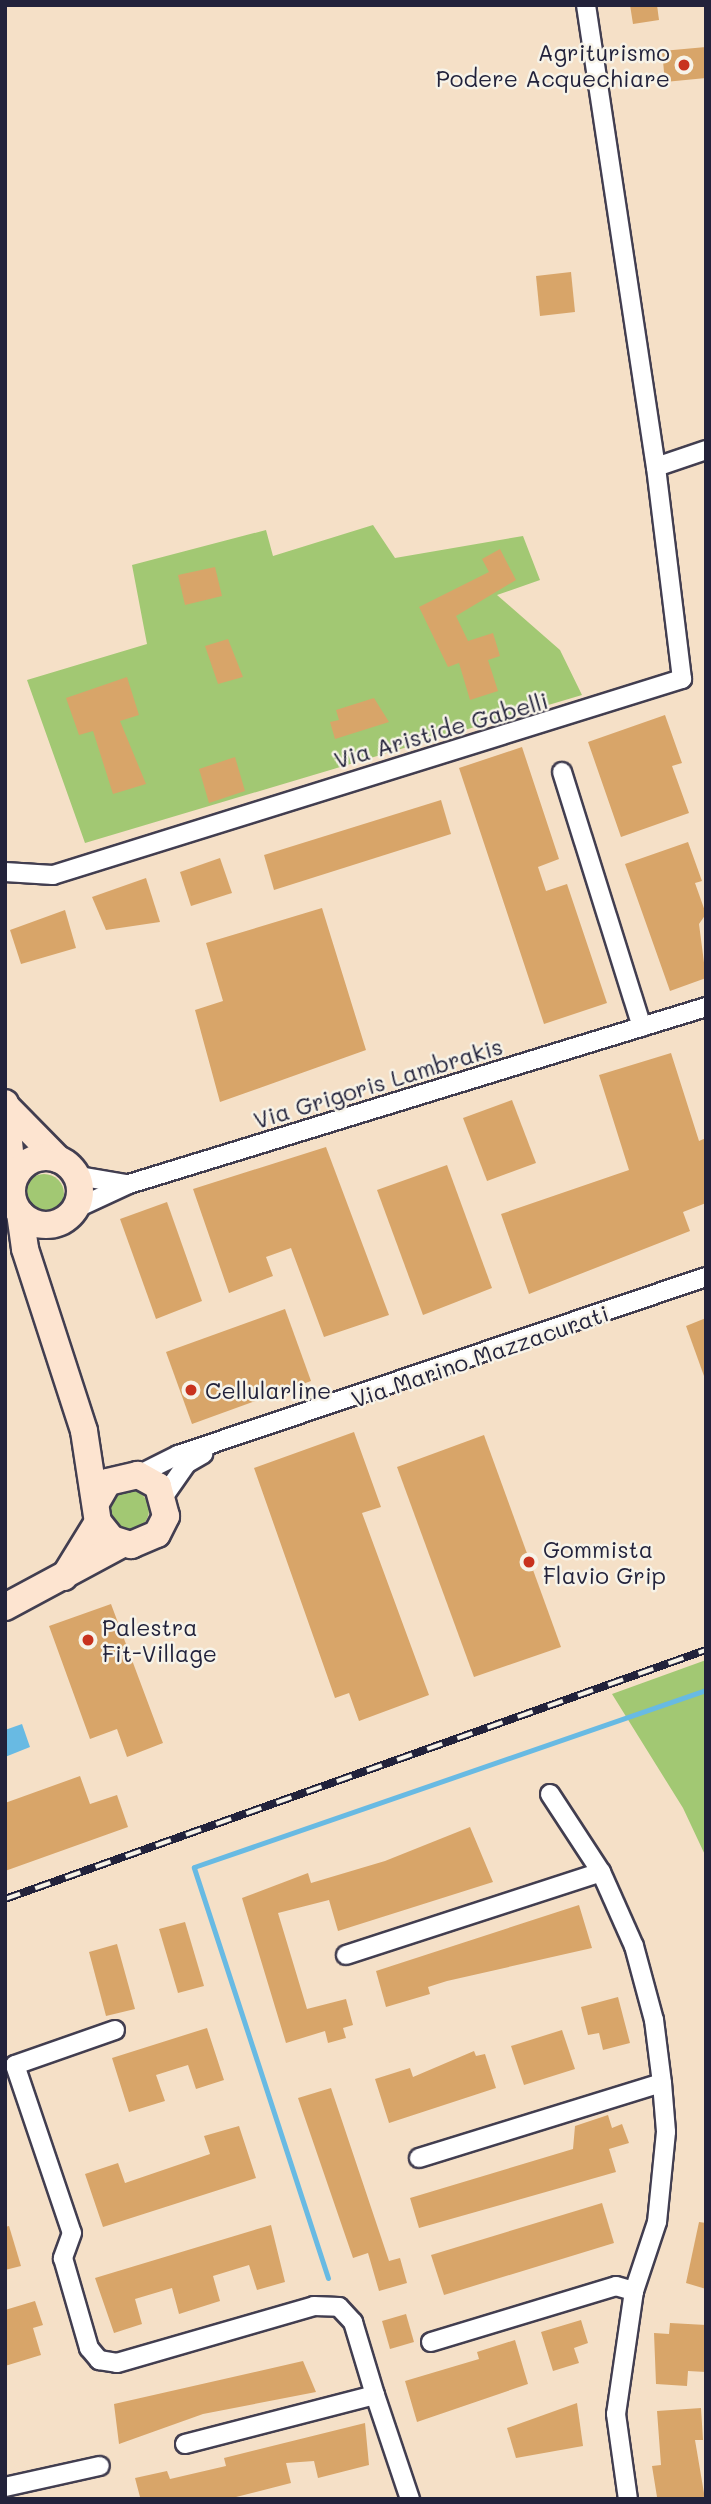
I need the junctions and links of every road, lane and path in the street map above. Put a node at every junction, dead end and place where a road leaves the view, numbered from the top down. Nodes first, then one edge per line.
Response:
1 (586, 5) edge
2 (706, 450) edge
3 (656, 467) junction
4 (562, 772) dead end
5 (5, 872) edge
6 (706, 1007) edge
7 (642, 1027) junction
8 (6, 1105) edge
9 (58, 1158) junction
10 (78, 1176) junction
11 (13, 1181) junction
12 (129, 1184) junction
13 (77, 1208) junction
14 (20, 1213) junction
15 (51, 1226) junction
16 (706, 1277) edge
17 (41, 1284) junction
18 (84, 1431) junction
19 (215, 1447) junction
20 (133, 1474) junction
21 (164, 1496) junction
22 (97, 1512) junction
23 (122, 1544) junction
24 (61, 1582) junction
25 (5, 1607) edge
26 (550, 1794) dead end
27 (601, 1872) junction
28 (346, 1955) dead end
29 (116, 2030) dead end
30 (662, 2082) junction
31 (419, 2158) dead end
32 (634, 2291) junction
33 (431, 2342) dead end
34 (376, 2395) junction
35 (185, 2444) dead end
36 (100, 2466) dead end
37 (5, 2487) edge
38 (410, 2499) edge
39 (628, 2499) edge

1 - 3 street, Via Aristide Gabelli
2 - 3 street
3 - 5 street, Via Aristide Gabelli
4 - 7 street
6 - 7 street, Via Grigoris Lambrakis
7 - 12 street, Via Grigoris Lambrakis
8 - 9 street
8 - 11 street
9 - 10 street
9 - 11 street
10 - 12 street, Via Grigoris Lambrakis
10 - 13 street
11 - 14 street
12 - 13 street, Via Grigoris Lambrakis
13 - 15 street
14 - 15 street
14 - 17 street
15 - 17 street
16 - 19 street, Via Marino Mazzacurati
17 - 18 street
18 - 20 street
18 - 22 street
19 - 20 street, Via Marino Mazzacurati
19 - 21 street, Via Marino Mazzacurati
20 - 21 street
20 - 22 street, Via Marino Mazzacurati
21 - 23 street, Via Marino Mazzacurati
22 - 23 street
22 - 24 street, Via Marino Mazzacurati
23 - 24 street, Via Marino Mazzacurati
24 - 25 street, Via Marino Mazzacurati
26 - 27 street
27 - 28 street
27 - 30 street
29 - 34 street
30 - 31 street
30 - 32 street
32 - 33 street
32 - 39 street
34 - 35 street
34 - 38 street
36 - 37 street

